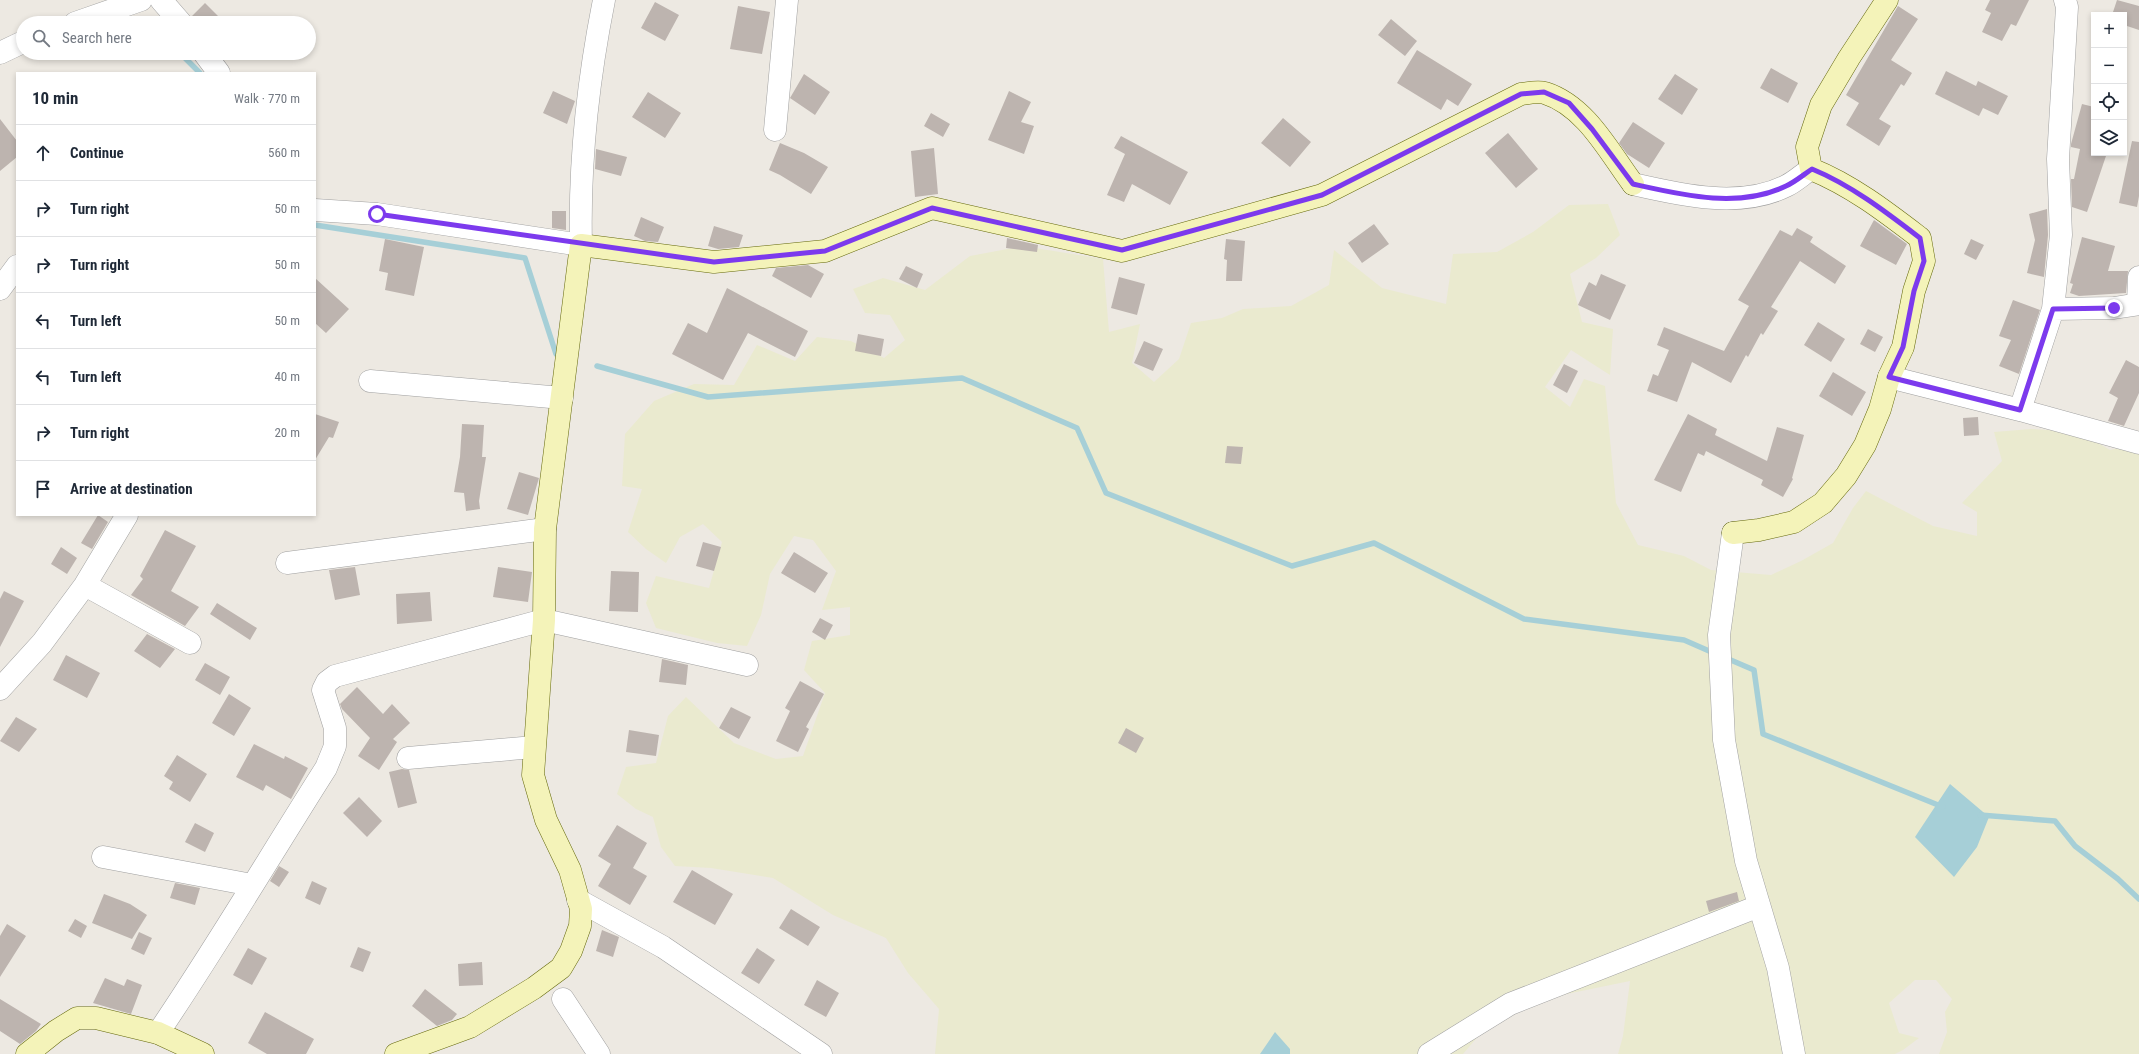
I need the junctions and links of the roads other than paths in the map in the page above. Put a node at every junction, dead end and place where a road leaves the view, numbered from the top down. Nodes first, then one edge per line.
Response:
1 (141, 0) edge
2 (161, 0) edge
3 (604, 0) edge
4 (787, 0) edge
5 (1887, 0) edge
6 (2065, 0) edge
7 (95, 16) edge
8 (175, 16) edge
9 (16, 45) edge
10 (0, 53) edge
11 (209, 60) edge
12 (218, 72) edge
13 (775, 130) dead end
14 (1812, 169) junction
15 (316, 210) edge
16 (581, 245) junction
17 (16, 267) edge
18 (2139, 276) edge
19 (0, 289) edge
20 (2138, 304) edge
21 (2053, 309) junction
22 (1889, 377) junction
23 (370, 381) dead end
24 (562, 398) junction
25 (2020, 410) junction
26 (2139, 443) edge
27 (126, 516) edge
28 (545, 529) junction
29 (287, 563) dead end
30 (85, 585) junction
31 (544, 620) junction
32 (190, 643) dead end
33 (747, 665) dead end
34 (0, 689) edge
35 (534, 747) junction
36 (408, 758) dead end
37 (102, 857) dead end
38 (252, 885) junction
39 (578, 900) junction
40 (1759, 906) junction
41 (563, 1000) dead end
42 (158, 1033) junction
43 (27, 1054) edge
44 (202, 1054) edge
45 (396, 1054) edge
46 (599, 1054) edge
47 (821, 1054) edge
48 (1429, 1054) edge
49 (1794, 1054) edge

1 - 7 street
2 - 8 street
3 - 16 street
4 - 13 street
5 - 14 street
6 - 21 street
9 - 10 street
11 - 12 street
14 - 16 street
14 - 22 street
15 - 16 street
16 - 24 street
17 - 19 street
18 - 20 street
20 - 21 street
21 - 25 street
22 - 25 street
22 - 40 street
23 - 24 street
24 - 28 street
25 - 26 street
27 - 30 street
28 - 29 street
28 - 31 street
30 - 32 street
30 - 34 street
31 - 33 street
31 - 35 street
31 - 38 street
35 - 36 street
35 - 39 street
37 - 38 street
38 - 42 street
39 - 45 street
39 - 47 street
40 - 48 street
40 - 49 street
41 - 46 street
42 - 43 street
42 - 44 street

